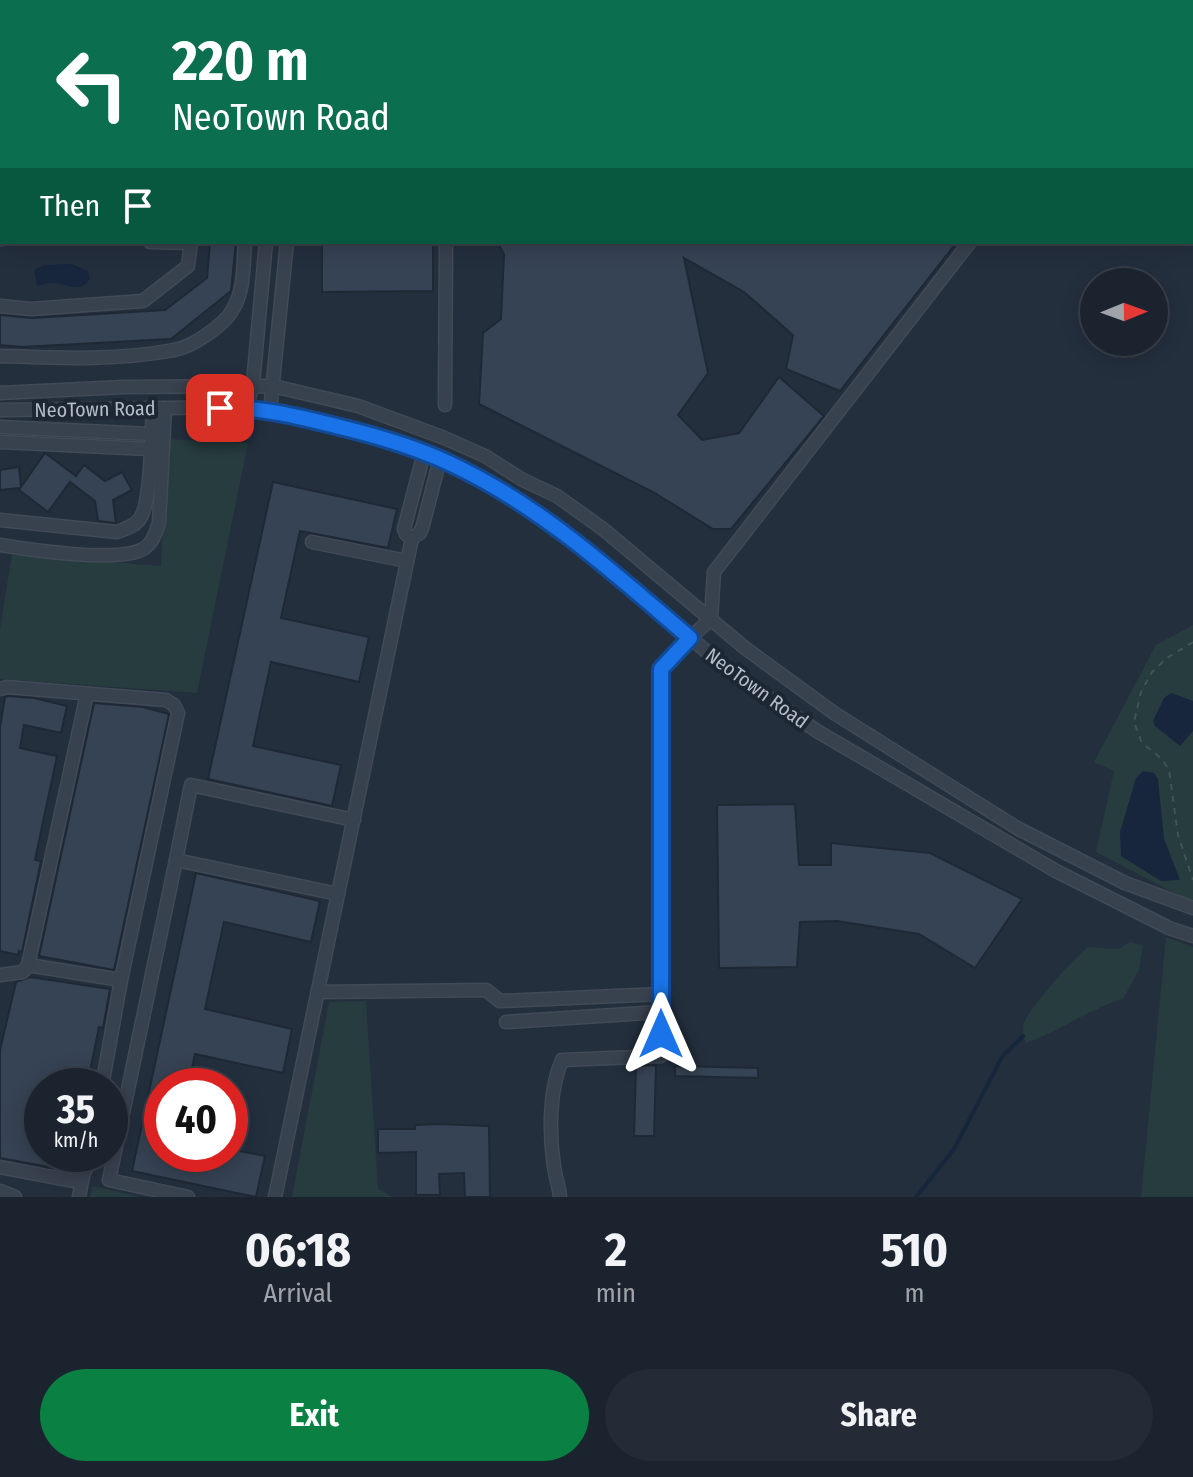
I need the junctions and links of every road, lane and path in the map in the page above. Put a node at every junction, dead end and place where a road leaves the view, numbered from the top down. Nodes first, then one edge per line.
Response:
1 (191, 244) edge
2 (245, 244) edge
3 (266, 244) edge
4 (287, 244) edge
5 (446, 244) edge
6 (968, 244) edge
7 (0, 306) edge
8 (0, 356) edge
9 (253, 384) junction
10 (273, 386) junction
11 (0, 393) edge
12 (445, 405) dead end
13 (247, 407) junction
14 (159, 408) junction
15 (0, 410) edge
16 (270, 411) junction
17 (0, 427) edge
18 (151, 434) junction
19 (0, 442) edge
20 (149, 449) junction
21 (424, 453) junction
22 (440, 459) junction
23 (0, 520) edge
24 (412, 538) junction
25 (312, 542) dead end
26 (0, 545) edge
27 (407, 561) junction
28 (711, 619) junction
29 (690, 638) junction
30 (1193, 642) edge
31 (0, 689) edge
32 (87, 694) junction
33 (354, 820) junction
34 (176, 860) junction
35 (1193, 880) edge
36 (338, 894) junction
37 (1193, 908) edge
38 (1193, 936) edge
39 (28, 965) junction
40 (0, 975) edge
41 (121, 980) junction
42 (318, 992) junction
43 (661, 994) junction
44 (661, 1012) junction
45 (506, 1022) dead end
46 (105, 1068) edge
47 (0, 1167) edge
48 (85, 1172) edge
49 (83, 1176) junction
50 (0, 1191) edge
51 (15, 1197) edge
52 (79, 1197) edge
53 (188, 1197) edge
54 (275, 1197) edge
55 (560, 1197) edge

1 - 7 street
2 - 8 street
3 - 9 street
4 - 10 street
5 - 12 street
6 - 28 street
9 - 10 street, NeoTown Road
9 - 11 street, NeoTown Road
9 - 13 street
10 - 16 street
10 - 28 street, NeoTown Road
13 - 14 street, NeoTown Road
13 - 16 street, NeoTown Road
14 - 15 street, NeoTown Road
14 - 18 street
14 - 26 street
16 - 21 street, NeoTown Road
17 - 18 street
18 - 20 street
19 - 20 street
20 - 23 street
21 - 22 street, NeoTown Road
21 - 24 street
22 - 24 street
22 - 29 street, NeoTown Road
24 - 27 street
25 - 27 street
27 - 33 street
28 - 29 street
28 - 37 street, NeoTown Road
29 - 38 street, NeoTown Road
29 - 43 street
30 - 35 path
31 - 32 street
32 - 39 street
32 - 41 street
33 - 34 street
33 - 36 street
34 - 36 street
34 - 53 street
36 - 42 street
39 - 40 street
39 - 41 street
41 - 46 street
42 - 43 street
42 - 54 street
43 - 44 street
44 - 45 street
44 - 55 street
47 - 49 street
48 - 49 street
49 - 52 street
50 - 51 street

